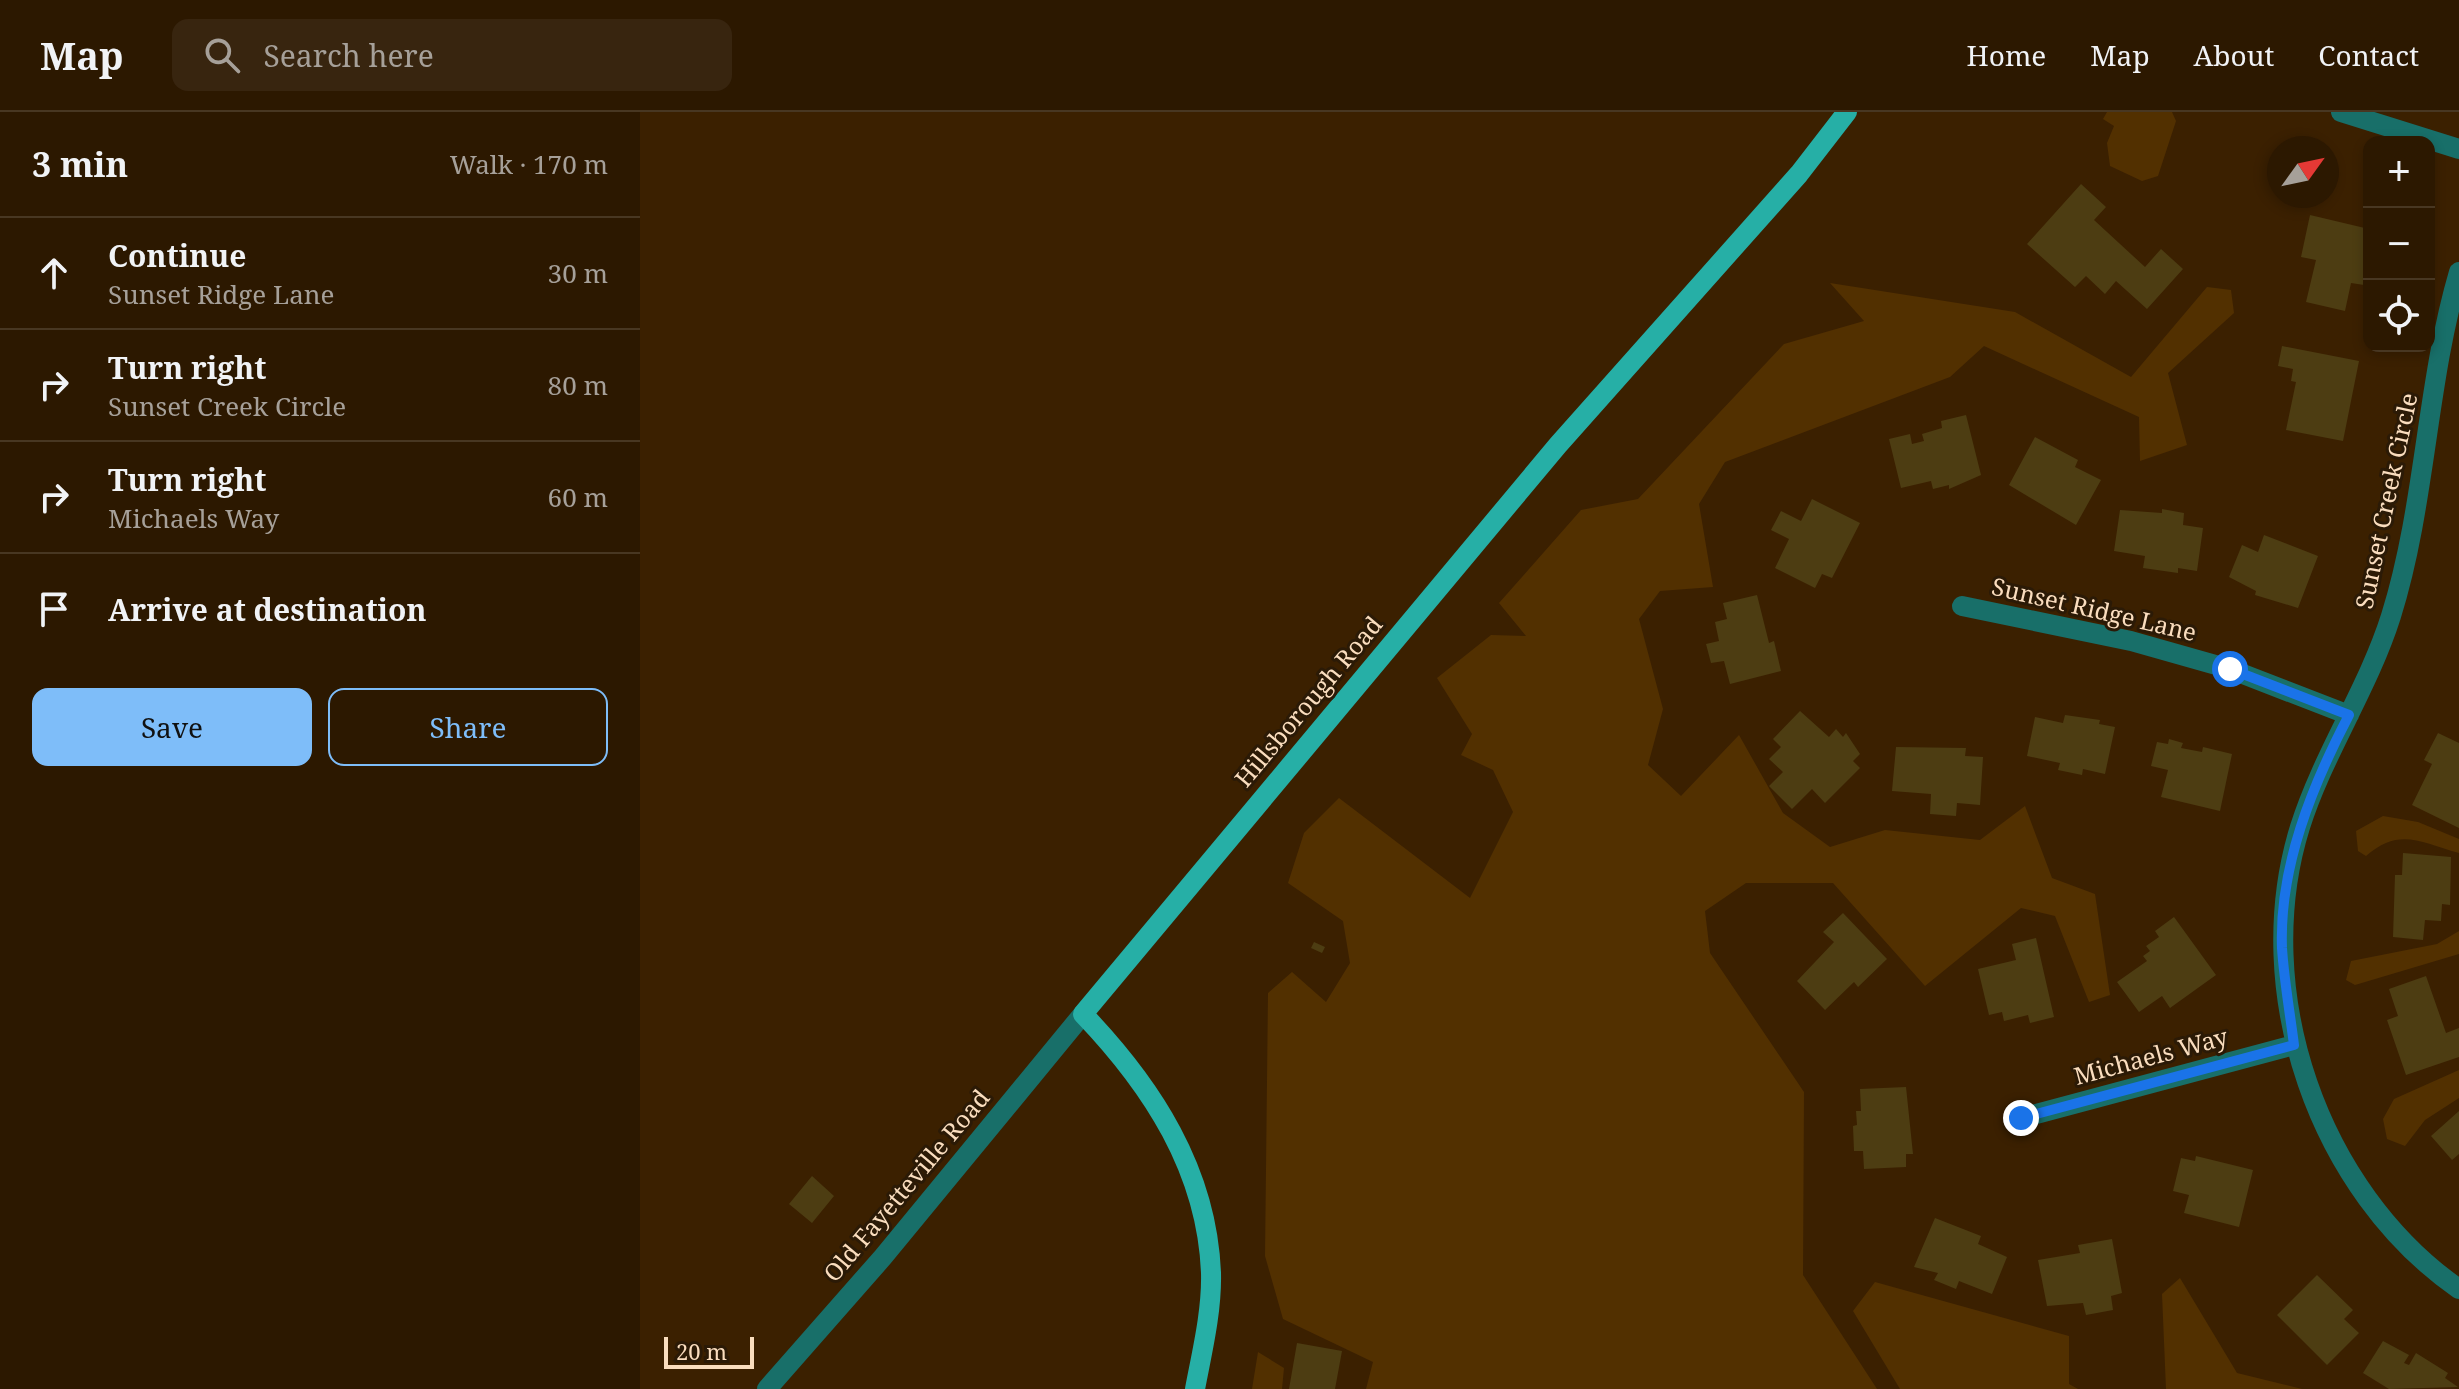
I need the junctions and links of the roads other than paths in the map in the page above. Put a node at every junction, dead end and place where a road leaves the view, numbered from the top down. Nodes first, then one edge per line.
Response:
1 (1847, 112) edge
2 (2341, 112) edge
3 (2459, 149) edge
4 (2459, 272) edge
5 (1962, 606) dead end
6 (2349, 715) junction
7 (1083, 1014) junction
8 (2294, 1045) junction
9 (2021, 1118) dead end
10 (2459, 1289) edge
11 (767, 1389) edge
12 (1195, 1389) edge

1 - 7 main road, Hillsborough Road
2 - 3 street
4 - 6 street, Sunset Creek Circle
5 - 6 street, Sunset Ridge Lane
6 - 8 street, Sunset Creek Circle
7 - 11 street, Old Fayetteville Road
7 - 12 main road
8 - 9 street, Michaels Way
8 - 10 street, Sunset Creek Circle

